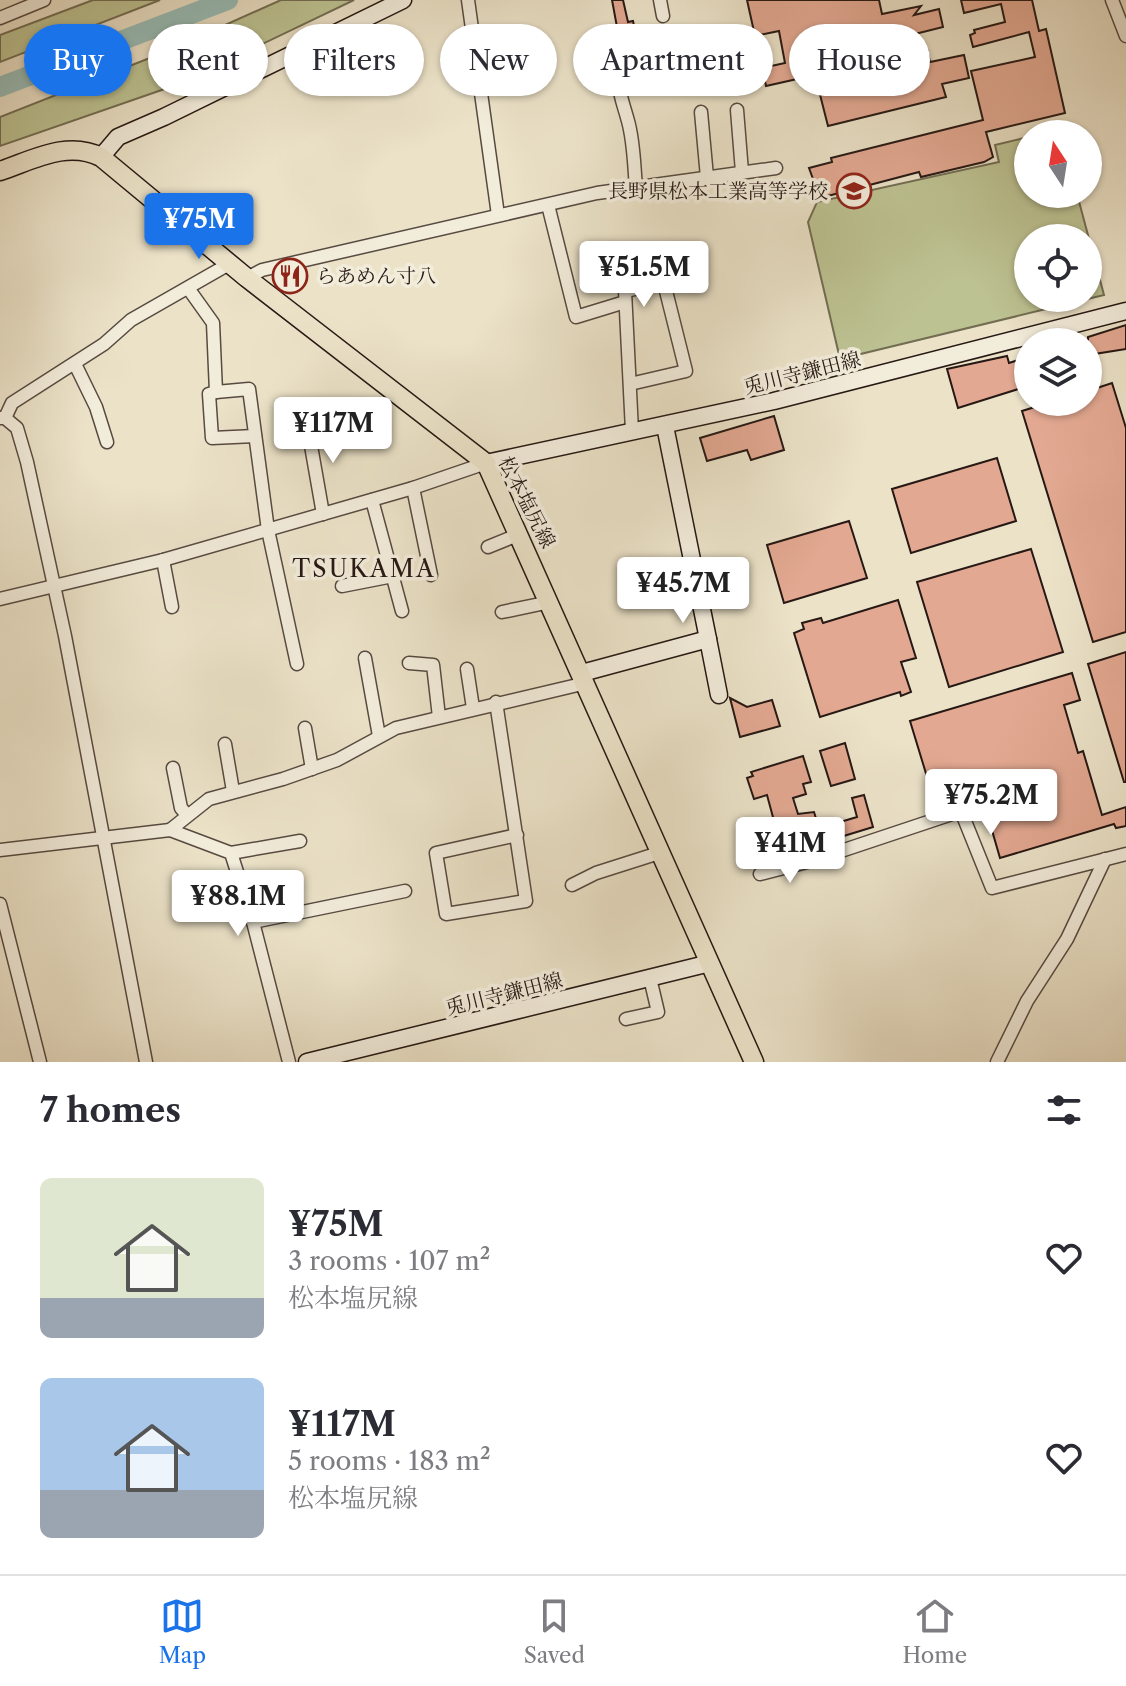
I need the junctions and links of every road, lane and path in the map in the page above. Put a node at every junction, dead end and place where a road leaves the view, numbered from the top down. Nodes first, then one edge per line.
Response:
1 (44, 0) edge
2 (403, 0) edge
3 (468, 0) edge
4 (660, 0) edge
5 (1112, 0) edge
6 (663, 16) dead end
7 (0, 18) edge
8 (1126, 36) edge
9 (620, 96) edge
10 (737, 110) dead end
11 (701, 112) dead end
12 (101, 157) junction
13 (776, 168) dead end
14 (0, 171) edge
15 (742, 172) junction
16 (707, 177) junction
17 (636, 187) junction
18 (548, 205) junction
19 (498, 215) junction
20 (229, 264) junction
21 (247, 278) junction
22 (188, 288) junction
23 (625, 302) junction
24 (1126, 311) edge
25 (75, 364) junction
26 (630, 384) junction
27 (216, 392) junction
28 (334, 414) dead end
29 (2, 418) edge
30 (665, 426) junction
31 (632, 431) junction
32 (255, 436) junction
33 (107, 442) dead end
34 (486, 463) junction
35 (413, 488) junction
36 (372, 500) junction
37 (323, 514) junction
38 (268, 530) junction
39 (520, 534) junction
40 (488, 547) dead end
41 (163, 560) junction
42 (433, 567) dead end
43 (393, 576) junction
44 (349, 581) dead end
45 (52, 587) junction
46 (0, 599) edge
47 (550, 602) junction
48 (172, 607) dead end
49 (402, 611) dead end
50 (502, 612) dead end
51 (708, 639) junction
52 (365, 658) dead end
53 (409, 663) dead end
54 (297, 664) dead end
55 (467, 669) dead end
56 (584, 678) junction
57 (719, 695) dead end
58 (496, 702) junction
59 (473, 708) junction
60 (439, 717) junction
61 (305, 728) dead end
62 (379, 736) junction
63 (225, 744) dead end
64 (173, 768) dead end
65 (312, 769) junction
66 (233, 791) junction
67 (187, 815) junction
68 (170, 830) junction
69 (517, 835) junction
70 (102, 841) junction
71 (300, 841) dead end
72 (0, 850) edge
73 (662, 852) junction
74 (231, 853) junction
75 (1126, 854) edge
76 (1105, 859) junction
77 (760, 874) dead end
78 (572, 885) dead end
79 (405, 891) dead end
80 (0, 904) edge
81 (253, 922) junction
82 (710, 963) junction
83 (650, 978) junction
84 (626, 1019) dead end
85 (328, 1060) edge
86 (40, 1062) edge
87 (146, 1062) edge
88 (289, 1062) edge
89 (307, 1062) edge
90 (754, 1062) edge
91 (997, 1062) edge

1 - 7 street
2 - 12 main road
3 - 19 street
4 - 6 street
5 - 8 street
9 - 17 street
10 - 15 street
11 - 16 street
12 - 14 main road, 松本塩尻線
12 - 20 main road, 松本塩尻線
13 - 15 street
15 - 16 street
16 - 17 street
17 - 18 street
18 - 19 street
18 - 23 street
19 - 21 street
20 - 21 main road, 松本塩尻線
20 - 22 street
21 - 34 main road, 松本塩尻線
22 - 25 street
22 - 27 street
23 - 26 street
23 - 26 street
24 - 30 main road, 兎川寺鎌田線
25 - 29 street
25 - 33 street
26 - 31 street
27 - 32 street
27 - 32 street
28 - 37 street
29 - 45 street
30 - 31 main road, 兎川寺鎌田線
30 - 51 main road
31 - 34 main road, 兎川寺鎌田線
32 - 38 street
34 - 35 street
34 - 39 main road, 松本塩尻線
35 - 36 street
35 - 42 street
36 - 37 street
36 - 43 street
37 - 38 street
38 - 41 street
38 - 54 street
39 - 40 street
39 - 47 main road, 松本塩尻線
41 - 45 street
41 - 48 street
43 - 44 street
43 - 49 street
45 - 46 street
45 - 70 street
47 - 50 street
47 - 56 main road, 松本塩尻線
51 - 56 main road
51 - 57 main road
52 - 62 street
53 - 60 street
55 - 59 street
56 - 58 street
56 - 73 main road, 松本塩尻線
58 - 59 street
58 - 69 street
59 - 60 street
60 - 62 street
61 - 65 street
62 - 65 street
63 - 66 street
64 - 67 street
65 - 66 street
66 - 67 street
67 - 68 street
68 - 70 street
68 - 74 street
69 - 69 street
70 - 72 street
70 - 87 street
71 - 74 street
73 - 78 street
73 - 82 main road, 松本塩尻線
74 - 81 street
75 - 76 street
76 - 77 street
76 - 91 street
79 - 81 street
80 - 86 street
81 - 88 street
82 - 83 main road, 兎川寺鎌田線
82 - 90 main road, 松本塩尻線
83 - 84 street
83 - 85 main road, 兎川寺鎌田線
85 - 89 main road, 兎川寺鎌田線

